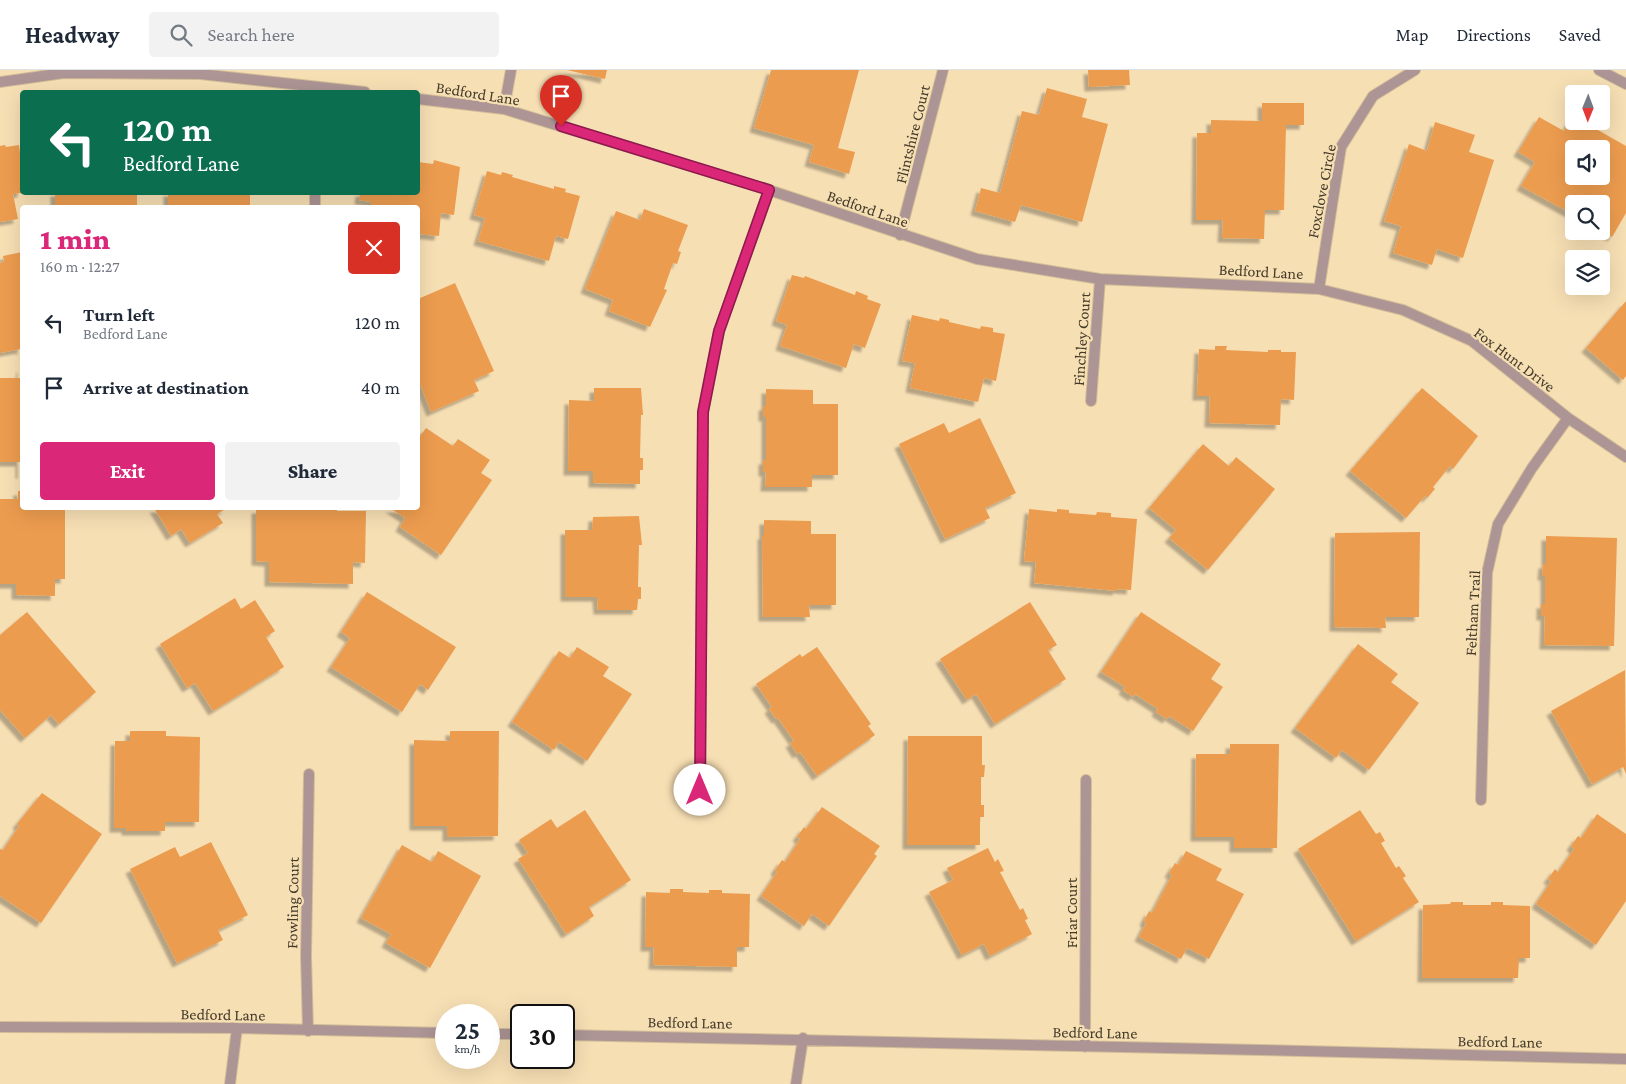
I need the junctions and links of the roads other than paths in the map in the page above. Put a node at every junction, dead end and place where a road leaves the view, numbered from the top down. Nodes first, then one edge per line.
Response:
1 (511, 70) edge
2 (943, 70) edge
3 (1415, 70) edge
4 (1599, 70) edge
5 (64, 71) edge
6 (0, 82) edge
7 (1626, 84) edge
8 (315, 90) edge
9 (420, 99) edge
10 (504, 109) junction
11 (769, 190) junction
12 (900, 235) junction
13 (1100, 279) junction
14 (1319, 289) junction
15 (1091, 402) dead end
16 (1568, 418) junction
17 (1626, 457) edge
18 (309, 774) dead end
19 (1086, 780) dead end
20 (700, 790) dead end
21 (1481, 800) dead end
22 (0, 1028) edge
23 (237, 1028) junction
24 (308, 1031) junction
25 (435, 1033) edge
26 (575, 1035) edge
27 (803, 1038) junction
28 (1085, 1047) junction
29 (1626, 1059) edge
30 (230, 1084) edge
31 (796, 1084) edge

1 - 10 street
2 - 12 street, Flintshire Court
3 - 14 street, Foxclove Circle
4 - 7 street
5 - 6 street
5 - 8 street
9 - 10 street, Bedford Lane
10 - 11 street, Bedford Lane
11 - 12 street, Bedford Lane
11 - 20 street
12 - 13 street, Bedford Lane
13 - 14 street, Bedford Lane
13 - 15 street, Finchley Court
14 - 16 street, Fox Hunt Drive
16 - 17 street, Fox Hunt Drive
16 - 21 street, Feltham Trail
18 - 24 street, Fowling Court
19 - 28 street, Friar Court
22 - 23 street, Bedford Lane
23 - 24 street, Bedford Lane
23 - 30 street
24 - 25 street, Bedford Lane
26 - 27 street, Bedford Lane
27 - 28 street, Bedford Lane
27 - 31 street
28 - 29 street, Bedford Lane

